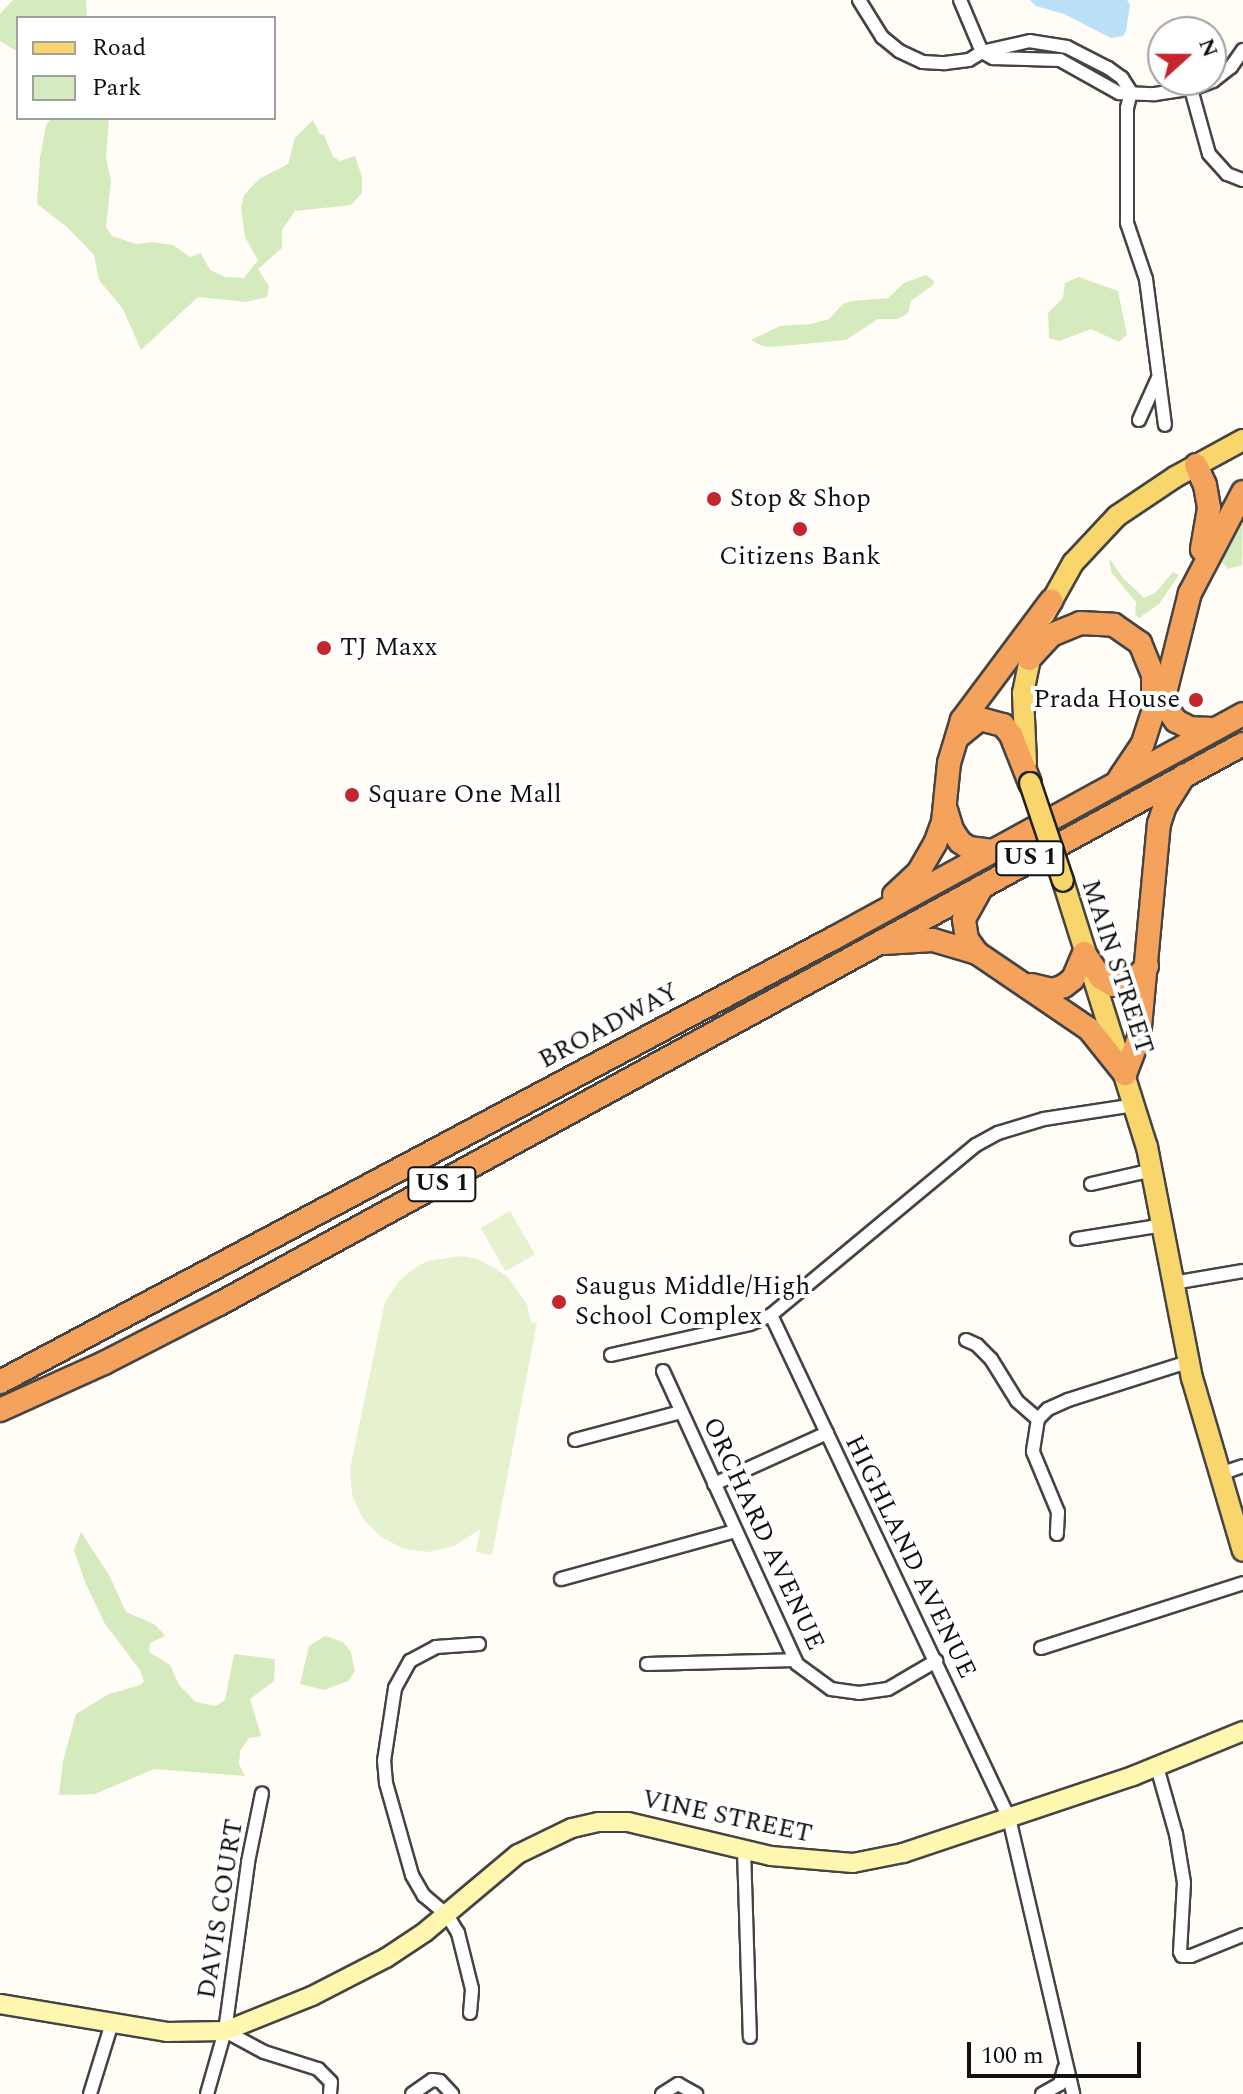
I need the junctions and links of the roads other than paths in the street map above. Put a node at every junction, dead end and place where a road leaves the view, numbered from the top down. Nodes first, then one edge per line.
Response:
1 (859, 0) edge
2 (960, 0) edge
3 (1243, 50) edge
4 (982, 52) junction
5 (1227, 69) edge
6 (1131, 92) junction
7 (1147, 93) edge
8 (1193, 96) edge
9 (1243, 180) edge
10 (1158, 377) junction
11 (1139, 420) dead end
12 (1165, 425) dead end
13 (1243, 440) edge
14 (1196, 465) junction
15 (1243, 492) edge
16 (1190, 593) junction
17 (1051, 601) junction
18 (1029, 659) junction
19 (1243, 714) edge
20 (1216, 729) junction
21 (956, 740) junction
22 (1243, 744) edge
23 (1185, 775) junction
24 (1030, 783) junction
25 (1115, 785) junction
26 (945, 805) junction
27 (1121, 808) junction
28 (1157, 844) junction
29 (993, 851) junction
30 (984, 884) junction
31 (856, 926) junction
32 (876, 944) junction
33 (977, 953) junction
34 (1084, 953) junction
35 (1147, 966) junction
36 (1026, 985) junction
37 (1125, 1074) junction
38 (1134, 1105) junction
39 (1153, 1170) junction
40 (1091, 1184) dead end
41 (1163, 1225) junction
42 (1077, 1239) dead end
43 (1243, 1271) edge
44 (1173, 1283) junction
45 (771, 1315) junction
46 (966, 1340) dead end
47 (611, 1355) dead end
48 (1188, 1362) junction
49 (663, 1371) dead end
50 (0, 1382) edge
51 (0, 1410) edge
52 (681, 1412) junction
53 (1038, 1419) junction
54 (827, 1433) junction
55 (575, 1440) dead end
56 (1243, 1466) edge
57 (1220, 1474) junction
58 (714, 1484) junction
59 (735, 1531) junction
60 (1057, 1534) dead end
61 (1243, 1551) edge
62 (561, 1579) dead end
63 (1243, 1583) edge
64 (479, 1644) dead end
65 (1041, 1648) dead end
66 (795, 1660) junction
67 (936, 1661) junction
68 (647, 1664) dead end
69 (1243, 1731) edge
70 (1157, 1767) junction
71 (262, 1793) dead end
72 (1009, 1818) junction
73 (744, 1850) junction
74 (447, 1915) junction
75 (1243, 1935) edge
76 (0, 2004) edge
77 (470, 2013) dead end
78 (112, 2023) junction
79 (225, 2031) junction
80 (750, 2037) dead end
81 (1064, 2065) junction
82 (90, 2094) edge
83 (207, 2094) edge
84 (330, 2094) edge
85 (412, 2094) edge
86 (452, 2094) edge
87 (662, 2094) edge
88 (696, 2094) edge
89 (1042, 2094) edge
90 (1073, 2094) edge

1 - 4 street
2 - 4 street
3 - 5 street
4 - 6 street
6 - 7 street
6 - 10 street
8 - 9 street
10 - 11 street
10 - 12 street
13 - 14 main road, MAIN STREET
14 - 16 highway
14 - 17 main road, MAIN STREET
15 - 16 highway
16 - 20 highway
17 - 18 main road, MAIN STREET
17 - 21 highway
18 - 24 main road, MAIN STREET
18 - 25 highway
19 - 20 highway, BROADWAY / US 1
20 - 25 highway, BROADWAY / US 1
21 - 24 highway
21 - 26 highway
22 - 23 highway, US 1
23 - 27 highway, US 1
23 - 28 highway
24 - 34 main road, MAIN STREET, bridge
25 - 29 highway, BROADWAY / US 1
26 - 29 highway
26 - 31 highway
27 - 28 highway
27 - 30 highway, US 1
28 - 35 highway
29 - 31 highway, BROADWAY / US 1
30 - 32 highway, US 1
30 - 33 highway
31 - 50 highway, BROADWAY / US 1
32 - 33 highway
32 - 51 highway, US 1
33 - 36 highway
34 - 35 highway
34 - 36 highway
34 - 37 main road, MAIN STREET
35 - 37 highway
36 - 37 highway
37 - 38 main road, MAIN STREET
38 - 39 main road, MAIN STREET
38 - 45 street
39 - 40 street
39 - 41 main road, MAIN STREET
41 - 42 street
41 - 44 main road, MAIN STREET
43 - 44 street
44 - 48 main road, MAIN STREET
45 - 47 street
45 - 54 street, HIGHLAND AVENUE
46 - 53 street
48 - 53 street
48 - 57 main road, MAIN STREET
49 - 52 street, ORCHARD AVENUE
52 - 55 street
52 - 58 street, ORCHARD AVENUE
53 - 60 street
54 - 58 street
54 - 67 street, HIGHLAND AVENUE
56 - 57 street
57 - 61 main road, MAIN STREET
58 - 59 street, ORCHARD AVENUE
59 - 62 street
59 - 66 street, ORCHARD AVENUE
63 - 65 street
64 - 74 street
66 - 67 street, ORCHARD AVENUE
66 - 68 street
67 - 72 street, HIGHLAND AVENUE
69 - 70 street, VINE STREET
70 - 72 street, VINE STREET
70 - 75 street
71 - 79 street, DAVIS COURT
72 - 73 street, VINE STREET
72 - 81 street, HIGHLAND AVENUE
73 - 74 street, VINE STREET
73 - 80 street
74 - 77 street
74 - 79 street, VINE STREET
76 - 78 street, VINE STREET
78 - 79 street, VINE STREET
78 - 82 street
79 - 83 street, DAVIS COURT
79 - 84 street
81 - 89 street
81 - 90 street, HIGHLAND AVENUE
85 - 86 street
87 - 88 street

